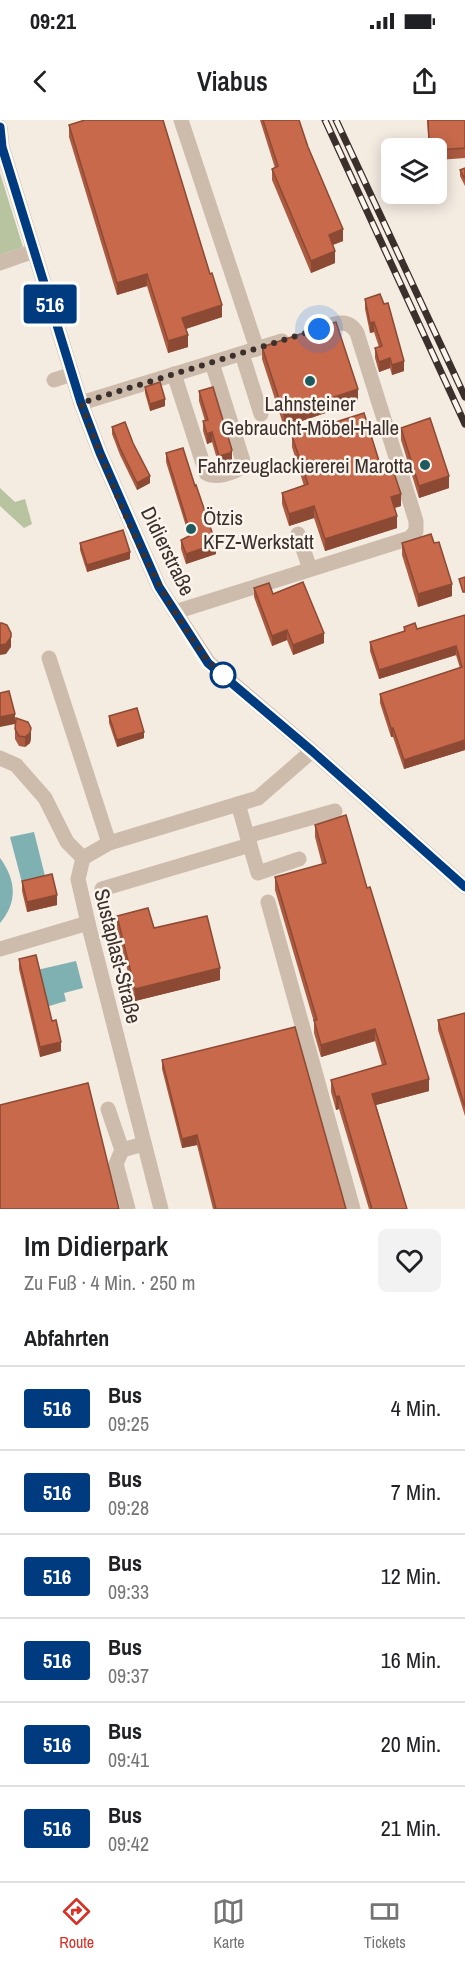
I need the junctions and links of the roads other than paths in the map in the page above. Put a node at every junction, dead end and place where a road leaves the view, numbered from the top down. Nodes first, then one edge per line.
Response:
1 (181, 120) edge
2 (0, 127) edge
3 (34, 251) junction
4 (0, 263) edge
5 (257, 349) junction
6 (242, 354) junction
7 (212, 363) junction
8 (72, 374) junction
9 (174, 375) junction
10 (54, 380) dead end
11 (81, 403) junction
12 (261, 414) dead end
13 (298, 534) dead end
14 (310, 569) junction
15 (175, 612) junction
16 (49, 658) dead end
17 (312, 751) junction
18 (0, 758) edge
19 (238, 804) junction
20 (335, 811) dead end
21 (248, 841) junction
22 (109, 843) junction
23 (83, 858) junction
24 (299, 859) dead end
25 (465, 887) edge
26 (102, 889) dead end
27 (268, 902) dead end
28 (88, 923) junction
29 (0, 949) edge
30 (108, 1109) dead end
31 (144, 1144) junction
32 (122, 1150) junction
33 (128, 1209) edge
34 (161, 1209) edge
35 (353, 1209) edge

1 - 5 street
2 - 3 street, Didierstraße
3 - 4 street
3 - 8 street, Didierstraße
5 - 6 street
5 - 14 street
6 - 7 street
6 - 12 street
7 - 9 street
7 - 9 street
8 - 10 street
8 - 11 street, Didierstraße
9 - 11 street
11 - 15 street, Didierstraße
13 - 14 street
14 - 15 street
15 - 17 street, Didierstraße
16 - 22 street
17 - 19 street
17 - 25 street, Didierstraße
18 - 23 street
19 - 21 street
19 - 22 street
20 - 21 street
21 - 24 street
21 - 26 street
22 - 23 street
23 - 28 street, Sustaplast-Straße
27 - 35 street
28 - 29 street
28 - 31 street, Sustaplast-Straße
30 - 32 street
31 - 32 street
31 - 34 street, Sustaplast-Straße
32 - 33 street

